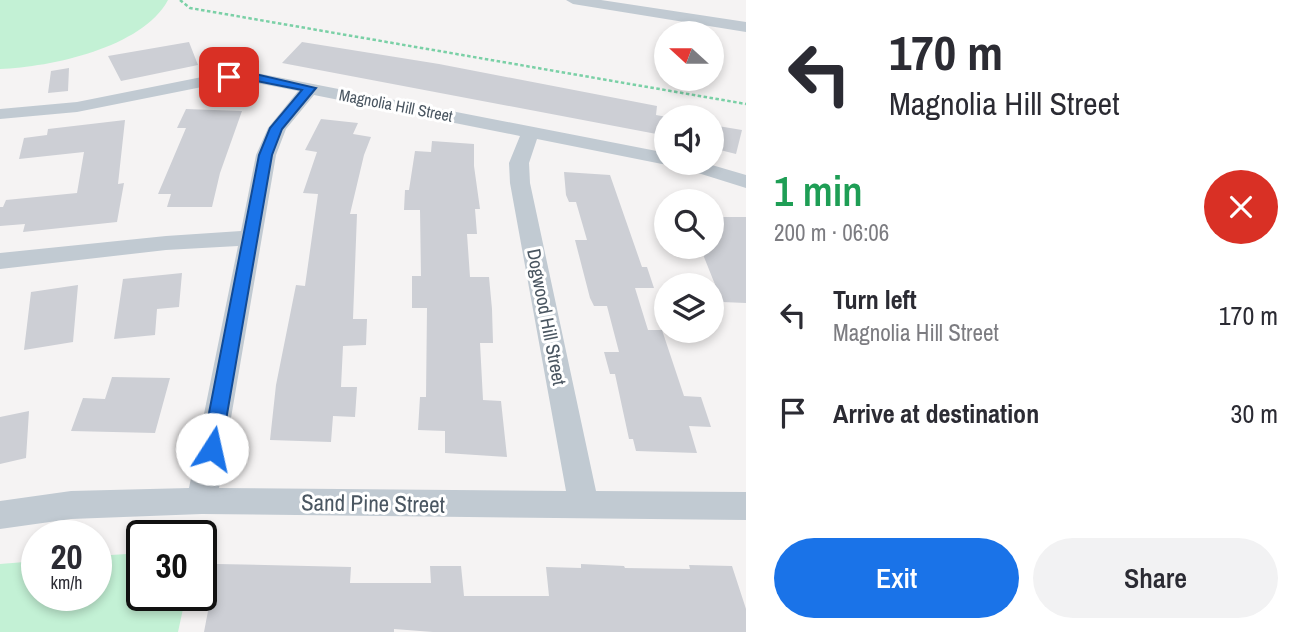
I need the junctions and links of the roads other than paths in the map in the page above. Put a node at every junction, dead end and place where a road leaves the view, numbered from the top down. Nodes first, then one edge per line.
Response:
1 (573, 0) edge
2 (615, 3) edge
3 (746, 27) edge
4 (310, 88) junction
5 (0, 114) edge
6 (531, 131) junction
7 (654, 156) edge
8 (724, 175) edge
9 (746, 182) edge
10 (251, 238) junction
11 (0, 261) edge
12 (202, 501) junction
13 (584, 505) junction
14 (746, 506) edge
15 (0, 515) edge

1 - 2 street
2 - 3 street
4 - 5 street, Magnolia Hill Street
4 - 6 street, Magnolia Hill Street
4 - 10 street
6 - 7 street, Magnolia Hill Street
6 - 13 street, Dogwood Hill Street
8 - 9 street
10 - 11 street
10 - 12 street
12 - 13 street, Sand Pine Street
12 - 15 street, Sand Pine Street
13 - 14 street, Sand Pine Street

